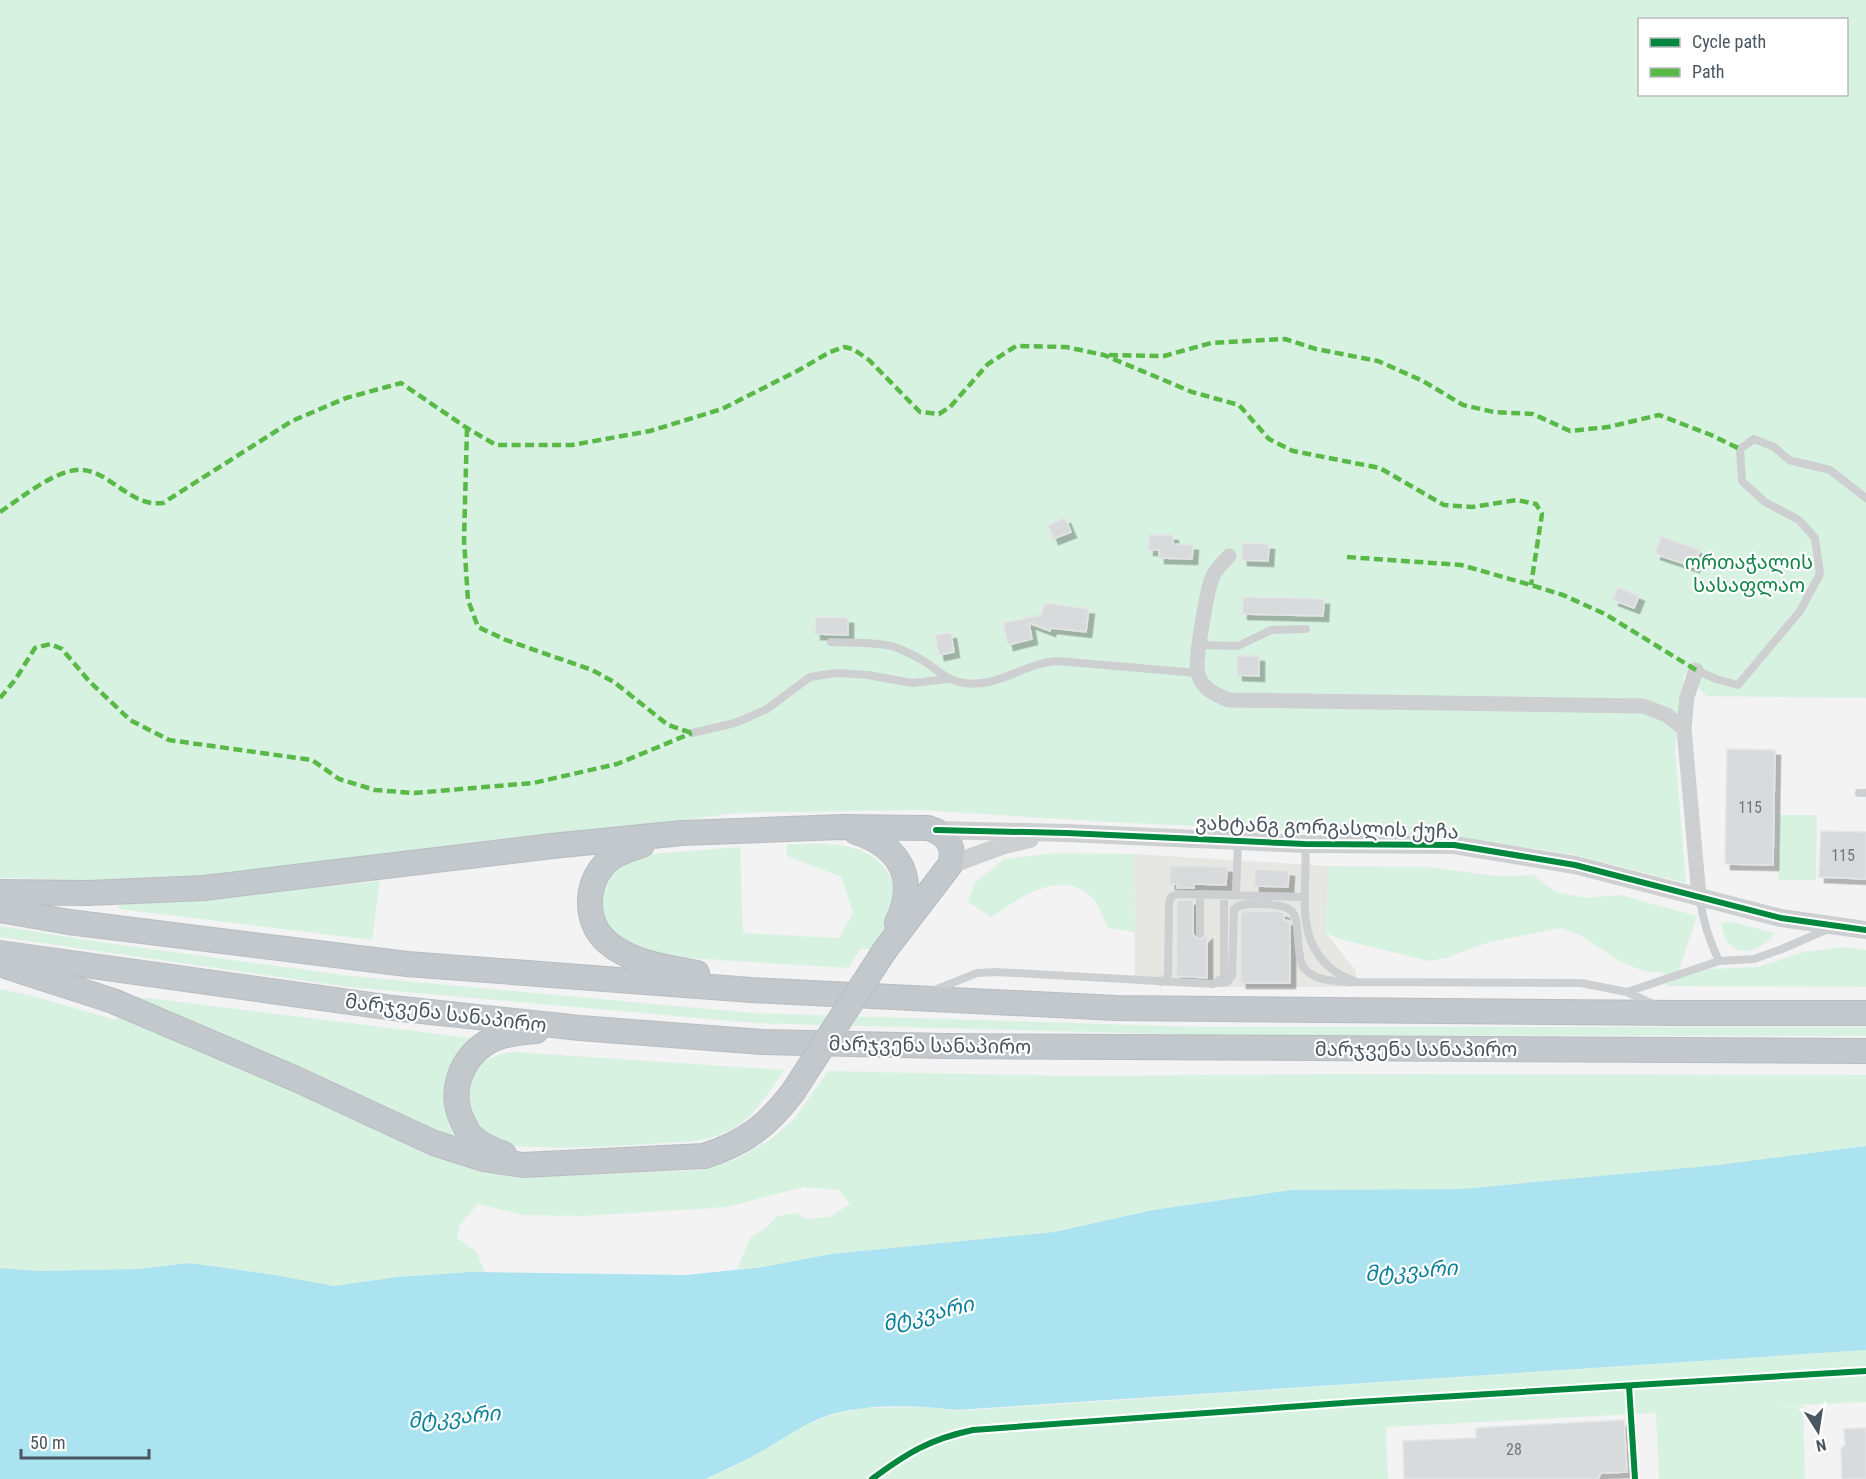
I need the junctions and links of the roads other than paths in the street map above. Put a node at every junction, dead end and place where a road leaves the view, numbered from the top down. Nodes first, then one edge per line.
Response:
1 (1866, 498) edge
2 (1228, 556) dead end
3 (1306, 629) dead end
4 (831, 642) dead end
5 (1200, 645) junction
6 (1696, 670) joint
7 (1197, 673) junction
8 (948, 679) junction
9 (1684, 729) junction
10 (692, 734) dead end
11 (841, 828) junction
12 (928, 830) junction
13 (682, 833) junction
14 (1067, 833) junction
15 (1238, 842) junction
16 (1305, 844) junction
17 (900, 866) junction
18 (944, 872) junction
19 (0, 892) edge
20 (1200, 894) junction
21 (1224, 895) junction
22 (1236, 895) junction
23 (1699, 896) junction
24 (1304, 897) junction
25 (0, 910) edge
26 (1835, 926) junction
27 (1866, 930) edge
28 (1200, 934) dead end
29 (885, 950) junction
30 (0, 953) edge
31 (1719, 961) junction
32 (0, 964) edge
33 (1161, 982) junction
34 (1357, 982) junction
35 (1213, 984) junction
36 (751, 990) junction
37 (1627, 992) junction
38 (915, 998) junction
39 (1675, 1013) junction
40 (1866, 1013) edge
41 (580, 1028) junction
42 (1866, 1051) edge
43 (556, 1163) junction

1 - 6 lane
2 - 5 street
3 - 5 lane
4 - 8 lane
5 - 7 street
6 - 9 street
7 - 8 lane
7 - 9 street
8 - 10 lane
9 - 23 street
11 - 12 highway
11 - 13 highway
11 - 17 highway
12 - 14 street
12 - 17 highway
12 - 18 highway
13 - 19 highway
13 - 36 highway
14 - 15 street, ვახტანგ გორგასლის ქუჩა
14 - 18 street
15 - 16 street, ვახტანგ გორგასლის ქუჩა
15 - 22 lane
16 - 23 street, ვახტანგ გორგასლის ქუჩა
16 - 24 lane
17 - 18 highway
17 - 29 highway
18 - 29 highway
20 - 21 lane
20 - 28 lane
20 - 33 lane
21 - 22 lane
21 - 35 lane
22 - 24 lane
23 - 26 street, ვახტანგ გორგასლის ქუჩა
23 - 31 lane
24 - 34 lane
25 - 36 highway, მარჯვენა სანაპირო
26 - 27 street, ვახტანგ გორგასლის ქუჩა
26 - 31 lane
29 - 43 highway, bridge
30 - 41 highway, მარჯვენა სანაპირო
31 - 37 lane
32 - 43 highway
33 - 35 lane
33 - 38 lane
34 - 35 lane
34 - 37 lane
36 - 38 highway, მარჯვენა სანაპირო
37 - 39 lane
38 - 39 highway, მარჯვენა სანაპირო
39 - 40 highway, მარჯვენა სანაპირო
41 - 42 highway, მარჯვენა სანაპირო
41 - 43 highway

